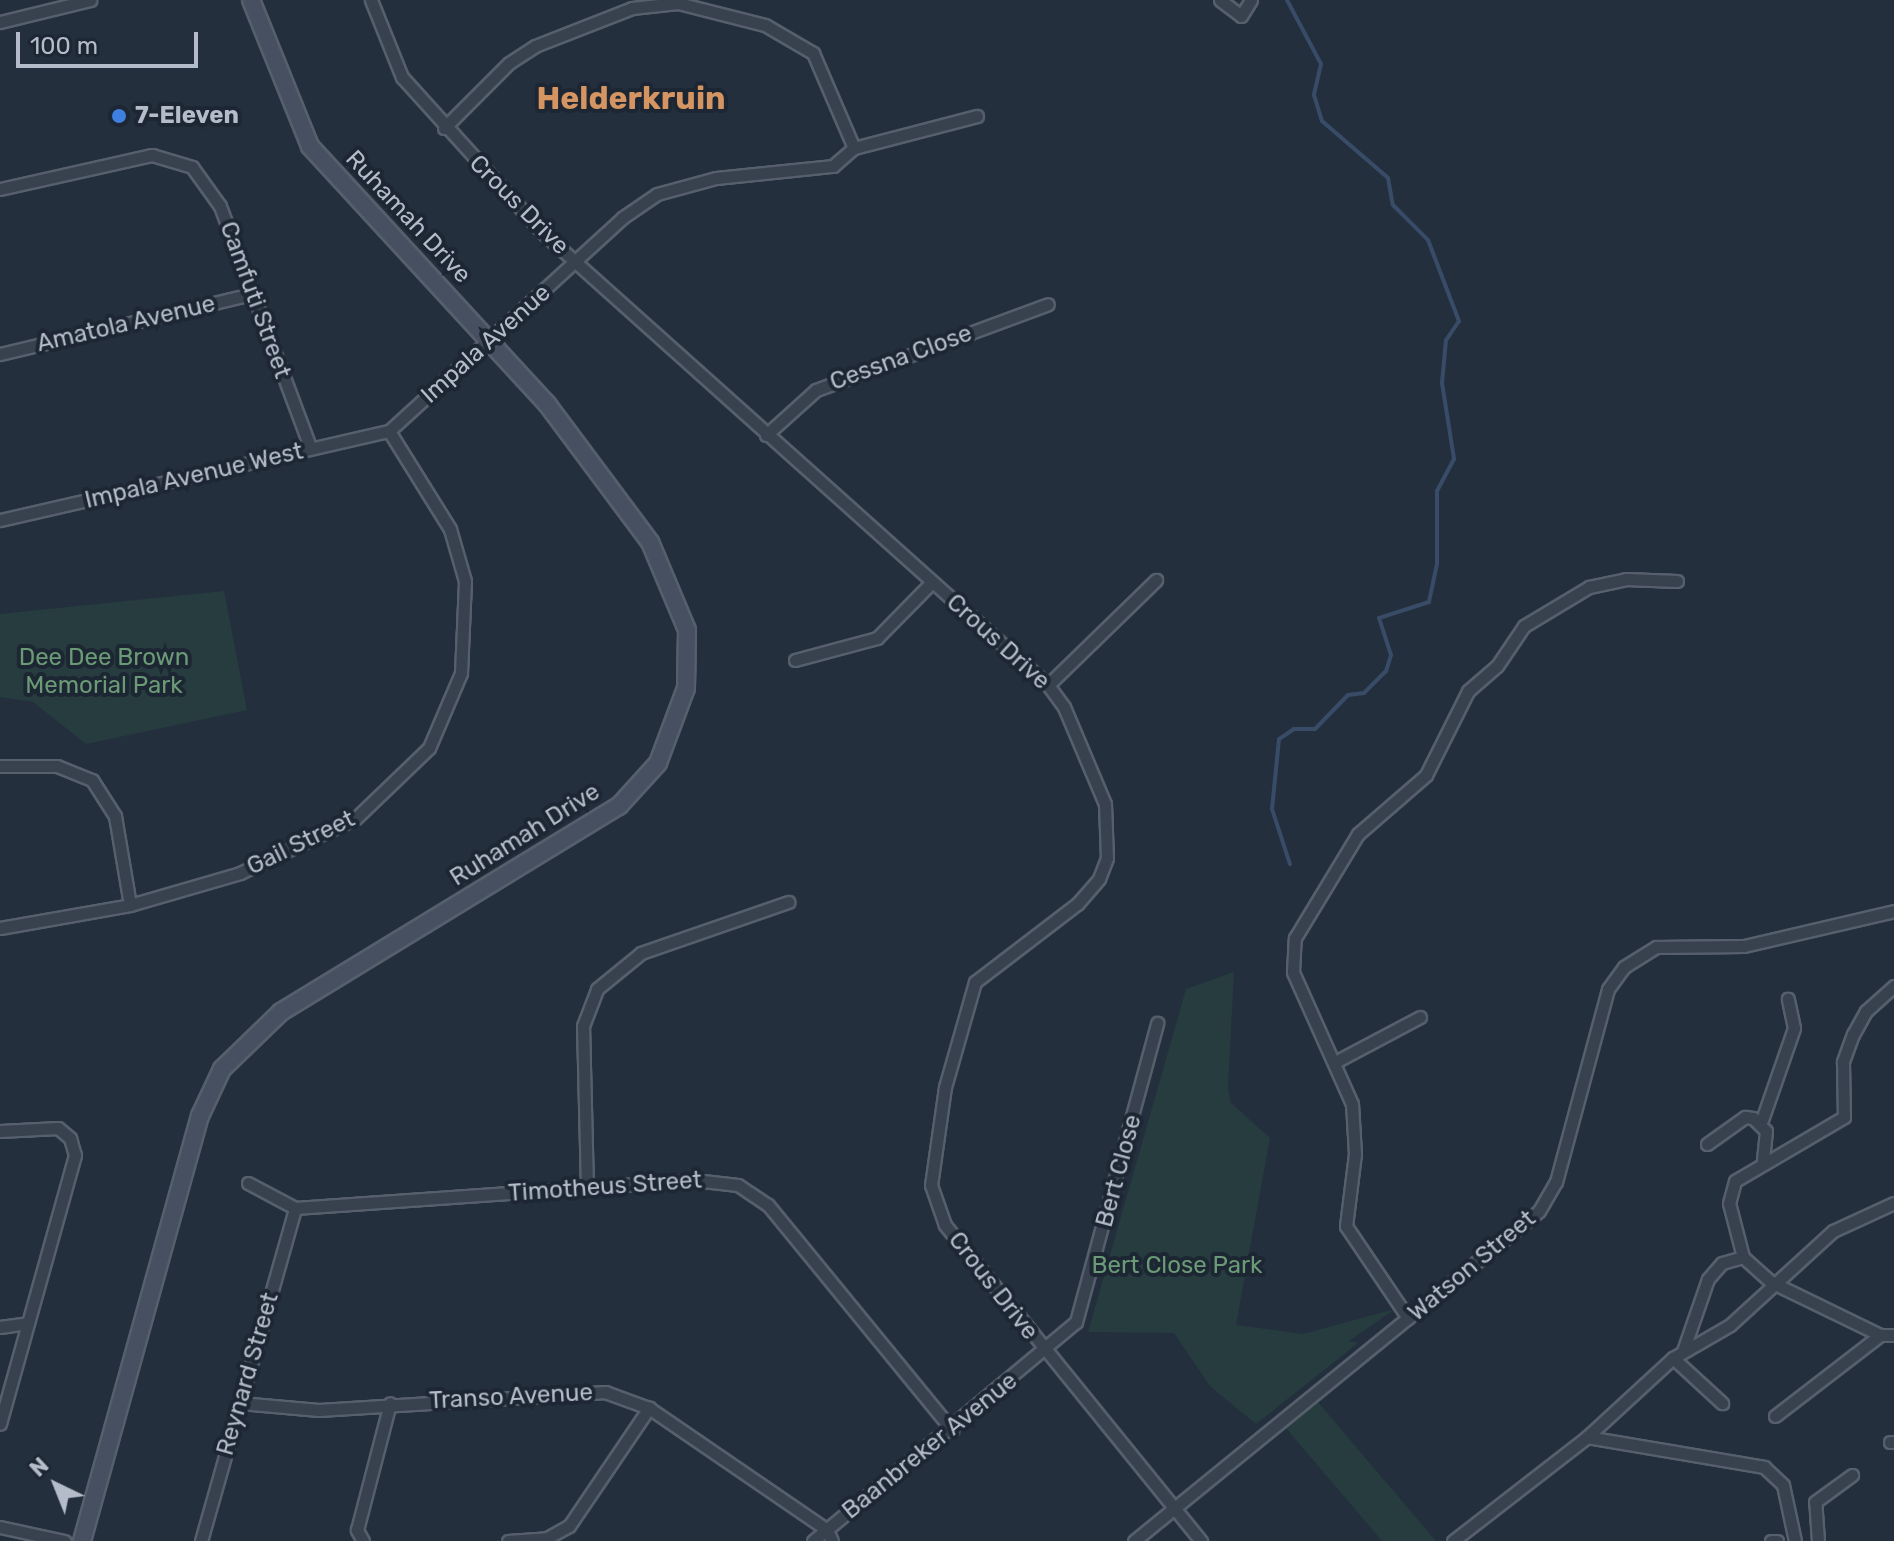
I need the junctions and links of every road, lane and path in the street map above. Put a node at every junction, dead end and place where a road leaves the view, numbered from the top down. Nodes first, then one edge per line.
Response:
1 (90, 0) edge
2 (251, 0) edge
3 (371, 0) edge
4 (1220, 0) edge
5 (1251, 0) edge
6 (0, 22) edge
7 (977, 116) dead end
8 (444, 128) junction
9 (854, 148) junction
10 (0, 189) edge
11 (575, 262) junction
12 (252, 294) junction
13 (1048, 304) dead end
14 (493, 342) junction
15 (0, 354) edge
16 (389, 431) junction
17 (766, 435) junction
18 (311, 449) junction
19 (0, 520) edge
20 (1156, 580) dead end
21 (1677, 581) dead end
22 (932, 582) junction
23 (795, 660) dead end
24 (1048, 685) junction
25 (0, 766) edge
26 (788, 902) dead end
27 (130, 905) junction
28 (1894, 911) edge
29 (0, 928) edge
30 (1894, 986) edge
31 (1788, 999) dead end
32 (1420, 1017) dead end
33 (1157, 1023) dead end
34 (1335, 1062) junction
35 (1762, 1120) junction
36 (0, 1131) edge
37 (1707, 1144) dead end
38 (1763, 1161) junction
39 (248, 1183) dead end
40 (587, 1188) junction
41 (1894, 1203) edge
42 (295, 1208) junction
43 (1743, 1257) junction
44 (1771, 1282) junction
45 (1408, 1318) junction
46 (28, 1323) junction
47 (0, 1327) edge
48 (1880, 1335) junction
49 (1894, 1335) edge
50 (1045, 1352) junction
51 (1678, 1355) junction
52 (240, 1403) junction
53 (390, 1403) junction
54 (1722, 1403) dead end
55 (649, 1408) junction
56 (1775, 1416) dead end
57 (0, 1424) edge
58 (952, 1430) junction
59 (1587, 1437) junction
60 (1852, 1475) dead end
61 (1174, 1508) junction
62 (0, 1527) edge
63 (829, 1536) edge
64 (64, 1541) edge
65 (82, 1541) edge
66 (201, 1541) edge
67 (363, 1541) edge
68 (508, 1541) edge
69 (813, 1541) edge
70 (1134, 1541) edge
71 (1201, 1541) edge
72 (1453, 1541) edge
73 (1771, 1541) edge
74 (1777, 1541) edge
75 (1795, 1541) edge
76 (1818, 1541) edge

1 - 6 street
2 - 14 street, Ruhamah Drive
3 - 8 street, Crous Drive
4 - 5 street
7 - 9 street, Impala Avenue
8 - 9 street
8 - 11 street, Crous Drive
9 - 11 street, Impala Avenue
10 - 12 street, Camfuti Street
11 - 14 street, Impala Avenue
11 - 17 street, Crous Drive
12 - 15 street, Amatola Avenue
12 - 18 street, Camfuti Street
13 - 17 street, Cessna Close
14 - 16 street, Impala Avenue
14 - 65 street, Ruhamah Drive
16 - 18 street, Impala Avenue West
16 - 27 street, Gail Street
17 - 22 street, Crous Drive
18 - 19 street, Impala Avenue West
20 - 24 street
21 - 34 street
22 - 23 street
22 - 24 street, Crous Drive
24 - 50 street, Crous Drive
25 - 27 street
26 - 40 street
27 - 29 street, Gail Street
28 - 45 street, Watson Street
30 - 38 street
31 - 35 street
32 - 34 street
33 - 50 street, Bert Close
34 - 45 street
35 - 37 street
35 - 38 street
36 - 46 street
38 - 43 street
39 - 42 street
40 - 42 street, Timotheus Street
40 - 58 street, Timotheus Street
41 - 44 street
42 - 52 street, Reynard Street
43 - 44 street
43 - 51 street
44 - 48 street
44 - 51 street
45 - 61 street, Watson Street
46 - 47 street
46 - 57 street
48 - 49 street
48 - 56 street
50 - 58 street, Baanbreker Avenue
50 - 61 street, Crous Drive
51 - 54 street
51 - 59 street
52 - 53 street, Transo Avenue
52 - 66 street, Reynard Street
53 - 55 street, Transo Avenue
53 - 67 street
55 - 63 street, Transo Avenue
55 - 68 street
58 - 63 street, Baanbreker Avenue
59 - 72 street
59 - 75 street
60 - 76 street
61 - 70 street, Watson Street
61 - 71 street, Crous Drive
62 - 64 street
63 - 69 street, Baanbreker Avenue
73 - 74 street

